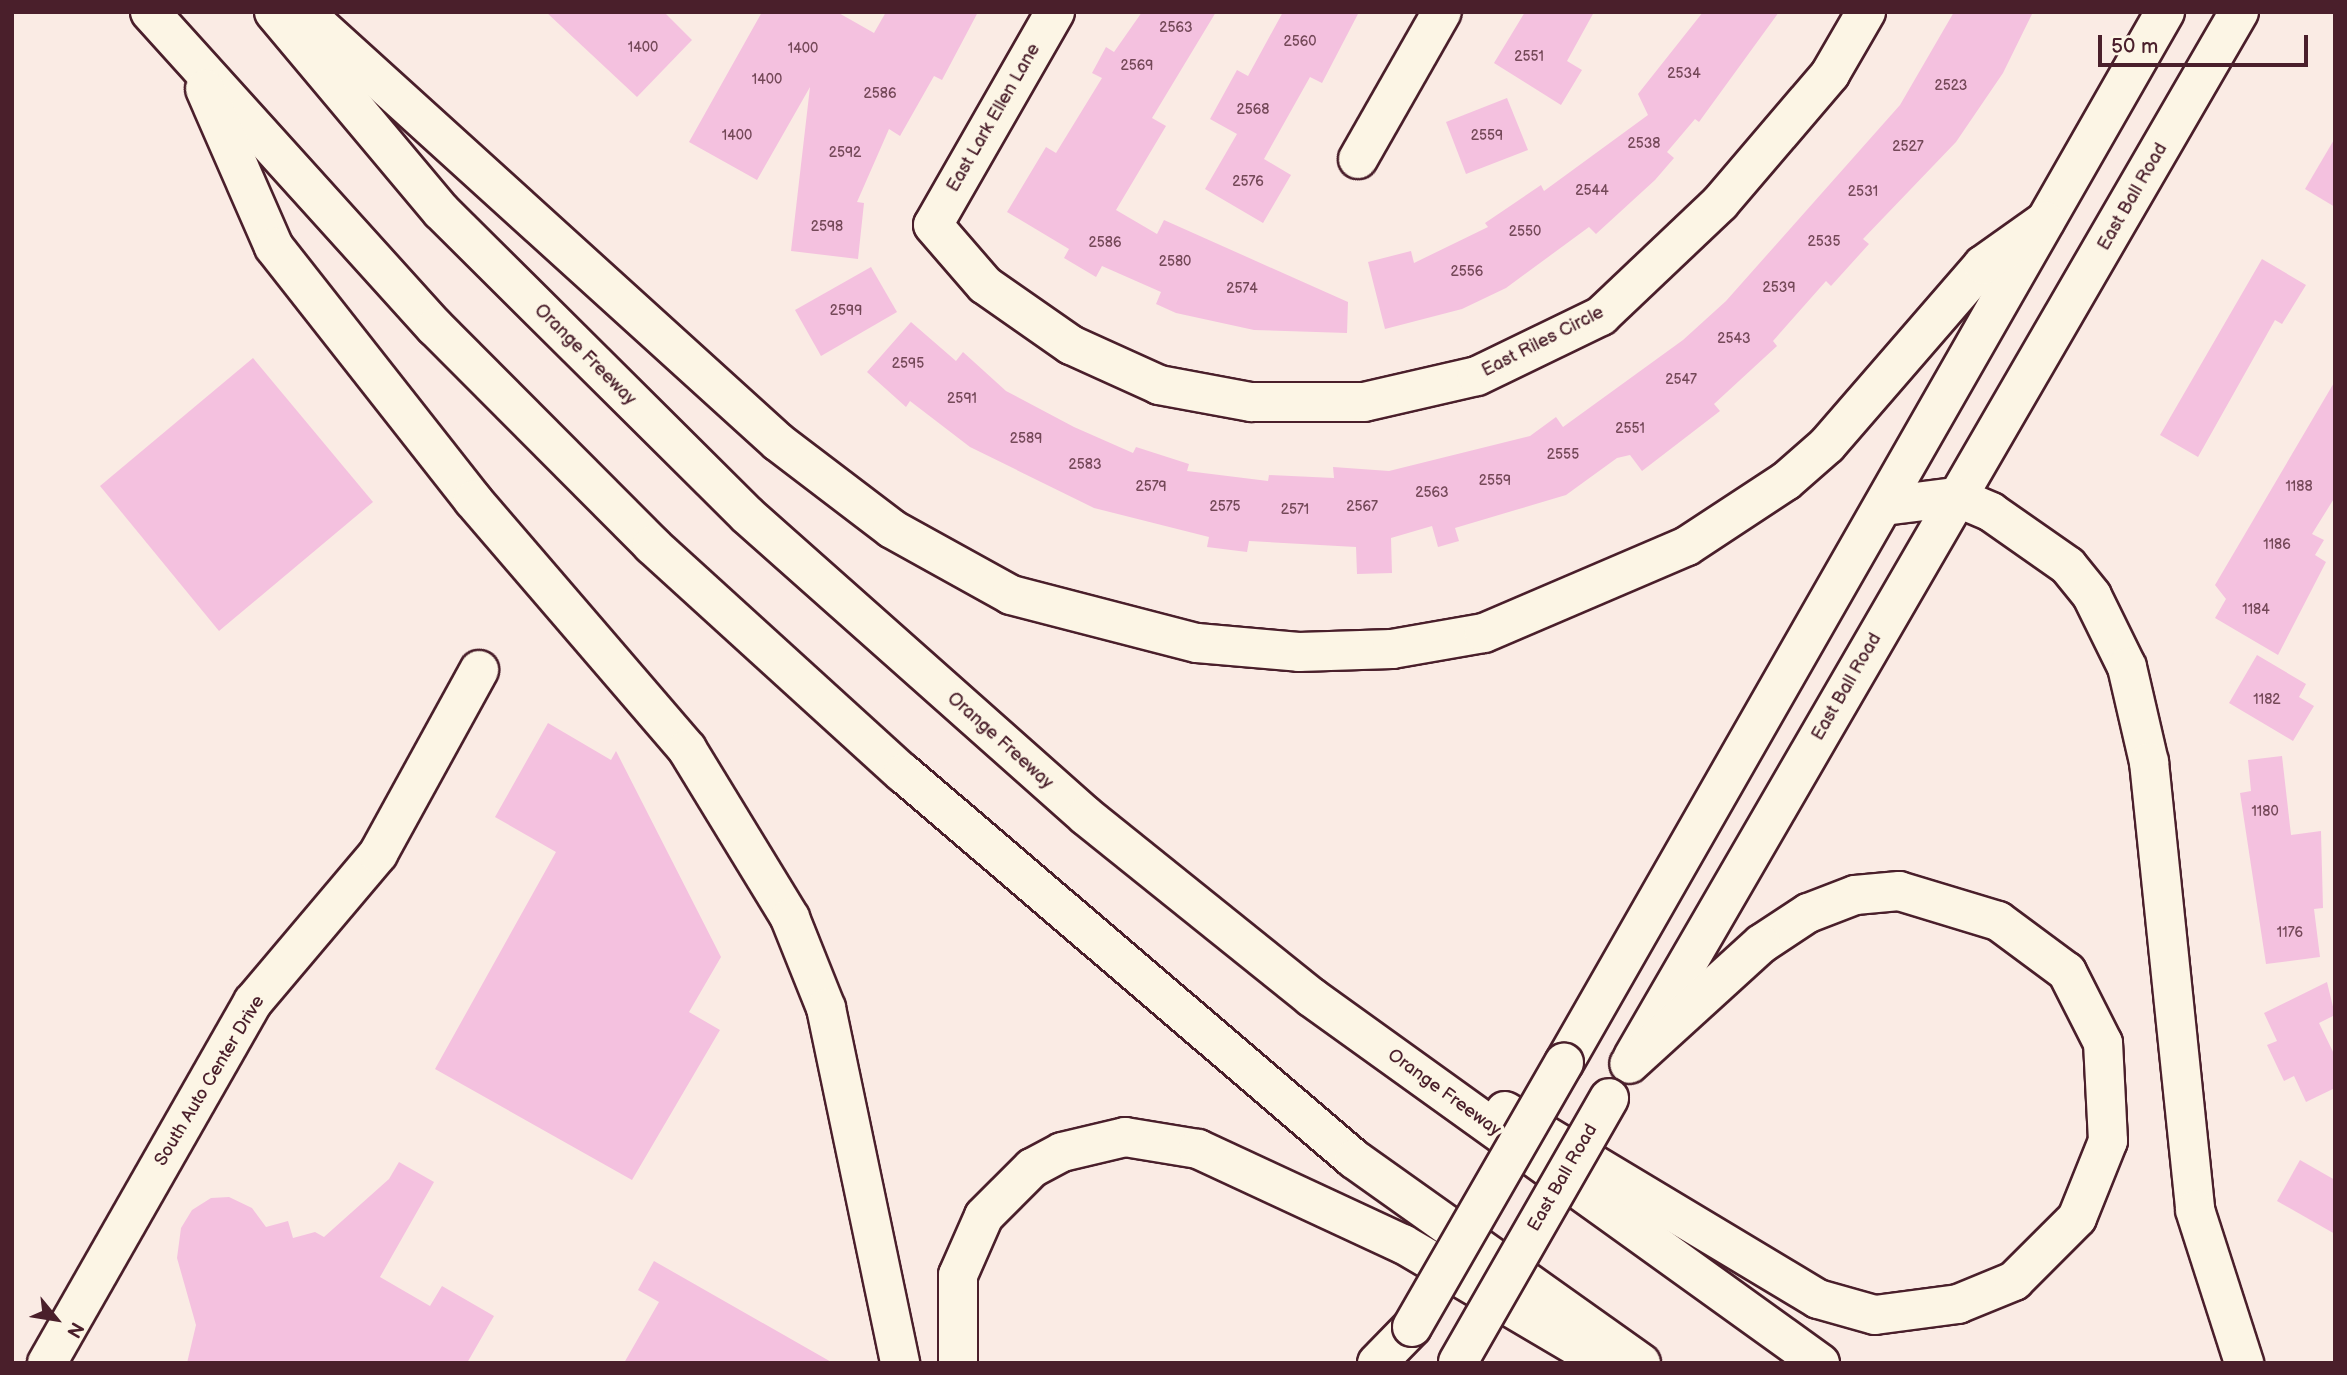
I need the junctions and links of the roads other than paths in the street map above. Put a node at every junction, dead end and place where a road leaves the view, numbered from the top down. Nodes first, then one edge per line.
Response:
1 (150, 12) edge
2 (274, 12) edge
3 (304, 12) edge
4 (1055, 12) edge
5 (1442, 12) edge
6 (1866, 12) edge
7 (2165, 12) edge
8 (2239, 12) edge
9 (191, 59) junction
10 (1358, 159) dead end
11 (2045, 221) junction
12 (933, 225) joint
13 (1956, 497) junction
14 (1884, 506) junction
15 (479, 670) dead end
16 (1311, 997) junction
17 (1629, 1064) junction
18 (1412, 1327) junction
19 (1458, 1362) edge
20 (47, 1363) edge
21 (900, 1363) edge
22 (958, 1363) edge
23 (1377, 1363) edge
24 (1391, 1363) edge
25 (1604, 1363) edge
26 (1641, 1363) edge
27 (1820, 1363) edge
28 (2245, 1363) edge

1 - 9 main road
2 - 16 main road, Orange Freeway
3 - 11 main road
4 - 12 main road, East Lark Ellen Lane
5 - 10 main road
6 - 12 main road, East Riles Circle
7 - 11 main road
8 - 13 main road, East Ball Road
9 - 21 main road
9 - 26 main road
11 - 14 main road
13 - 14 main road
13 - 17 main road, East Ball Road
13 - 28 main road
14 - 18 main road, bridge
15 - 20 main road, South Auto Center Drive
16 - 17 main road
16 - 27 main road, Orange Freeway
17 - 19 main road, East Ball Road, bridge
18 - 23 main road
18 - 24 main road
22 - 25 main road

